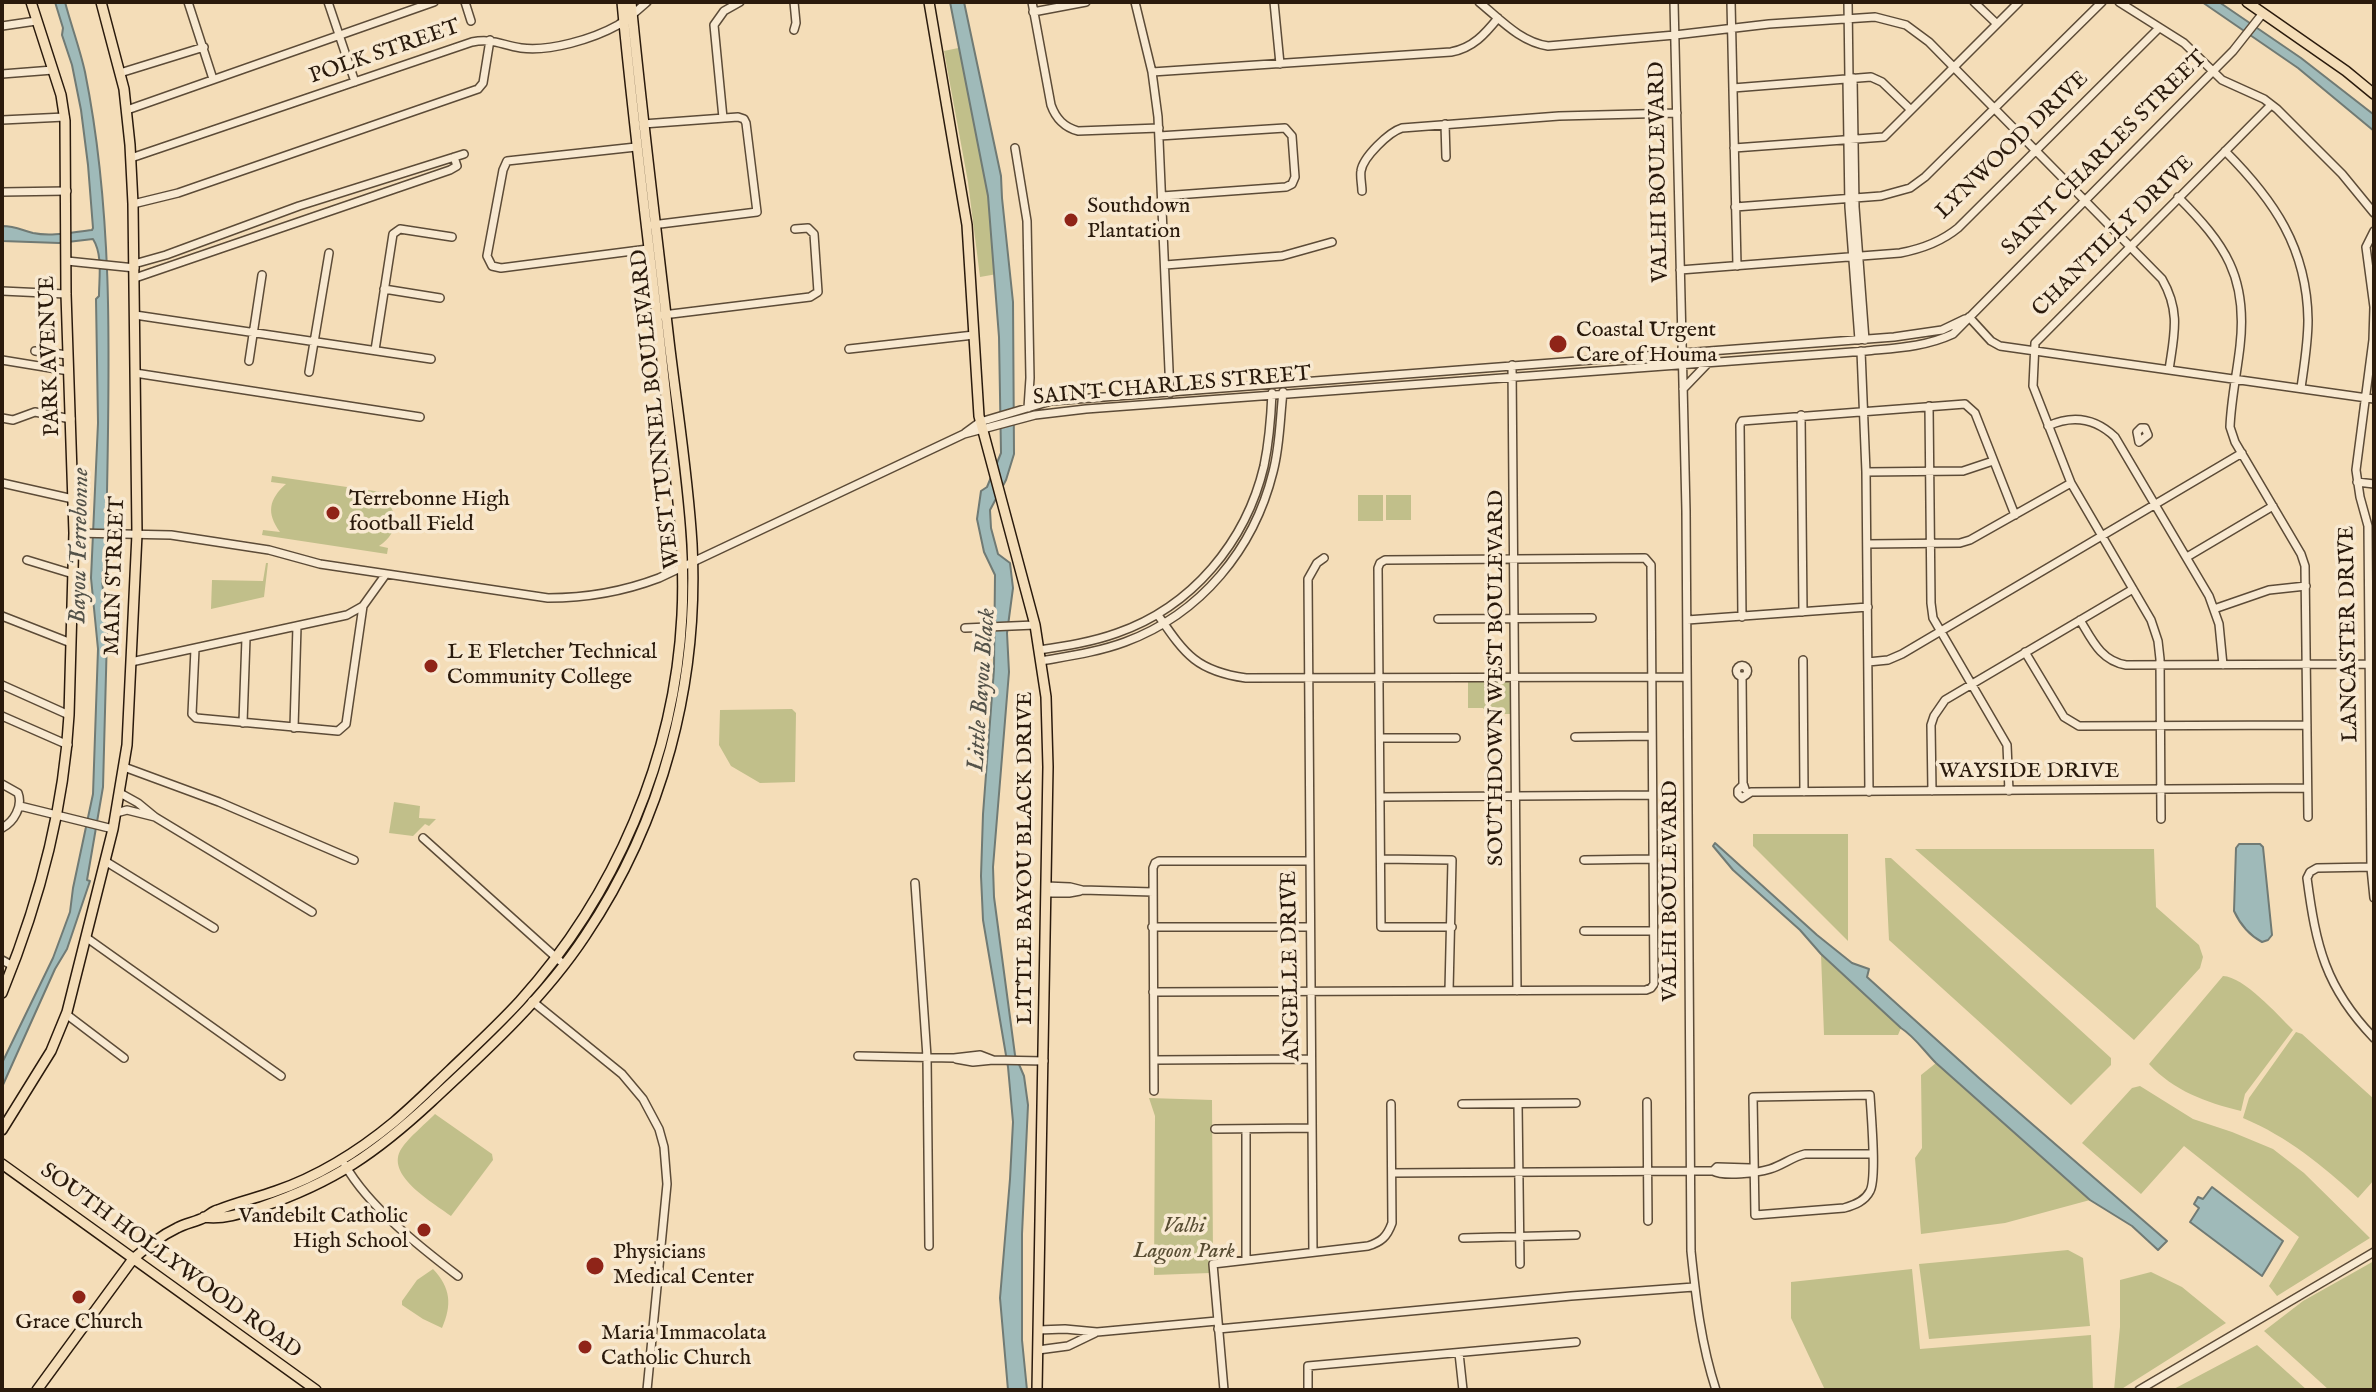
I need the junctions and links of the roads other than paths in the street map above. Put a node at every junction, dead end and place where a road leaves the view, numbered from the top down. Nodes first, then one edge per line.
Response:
1 (31, 2) edge
2 (101, 2) edge
3 (188, 2) edge
4 (328, 2) edge
5 (397, 2) edge
6 (434, 2) edge
7 (465, 2) edge
8 (622, 2) edge
9 (631, 2) edge
10 (647, 2) edge
11 (740, 2) edge
12 (794, 2) edge
13 (929, 2) edge
14 (1032, 2) edge
15 (1086, 2) edge
16 (1135, 2) edge
17 (1274, 2) edge
18 (1479, 2) edge
19 (1674, 2) edge
20 (1731, 2) edge
21 (1848, 2) edge
22 (1974, 2) edge
23 (2019, 2) edge
24 (2102, 2) edge
25 (2119, 2) edge
26 (2247, 2) edge
27 (1033, 12) junction
28 (401, 14) junction
29 (632, 15) junction
30 (2261, 16) junction
31 (1498, 18) junction
32 (1848, 18) junction
33 (36, 21) junction
34 (471, 21) dead end
35 (623, 21) junction
36 (1997, 24) junction
37 (2, 26) edge
38 (1732, 27) junction
39 (2159, 28) junction
40 (794, 30) dead end
41 (339, 35) junction
42 (1675, 35) junction
43 (490, 40) junction
44 (204, 47) junction
45 (1280, 64) junction
46 (1954, 67) junction
47 (53, 70) junction
48 (2213, 70) junction
49 (1152, 72) junction
50 (120, 73) junction
51 (2, 74) edge
52 (213, 79) junction
53 (1850, 79) junction
54 (355, 82) junction
55 (1733, 88) junction
56 (2374, 94) edge
57 (2271, 105) junction
58 (1995, 108) junction
59 (127, 110) junction
60 (1911, 110) junction
61 (1677, 113) junction
62 (65, 117) junction
63 (723, 118) junction
64 (2, 120) edge
65 (643, 124) junction
66 (1445, 124) junction
67 (1159, 132) junction
68 (1851, 140) junction
69 (636, 147) junction
70 (1015, 148) dead end
71 (1734, 148) junction
72 (2037, 150) junction
73 (2225, 151) junction
74 (464, 154) dead end
75 (454, 157) junction
76 (1446, 157) dead end
77 (131, 158) junction
78 (67, 191) junction
79 (1362, 191) dead end
80 (2, 192) edge
81 (1162, 196) junction
82 (2178, 197) junction
83 (1852, 198) junction
84 (2085, 198) junction
85 (133, 204) junction
86 (1735, 207) junction
87 (2374, 213) edge
88 (650, 226) junction
89 (795, 229) dead end
90 (2374, 231) edge
91 (452, 237) dead end
92 (1332, 242) dead end
93 (2132, 245) junction
94 (648, 249) junction
95 (329, 253) dead end
96 (166, 255) junction
97 (1855, 257) junction
98 (67, 261) junction
99 (1165, 265) junction
100 (169, 266) junction
101 (1737, 266) junction
102 (135, 270) junction
103 (1680, 270) junction
104 (262, 275) dead end
105 (384, 289) junction
106 (2, 291) edge
107 (66, 294) junction
108 (440, 298) dead end
109 (135, 315) junction
110 (662, 316) junction
111 (1969, 317) junction
112 (2374, 329) edge
113 (253, 333) junction
114 (1919, 334) junction
115 (974, 335) junction
116 (1862, 339) junction
117 (314, 341) junction
118 (1918, 346) junction
119 (375, 350) junction
120 (2033, 350) junction
121 (35, 351) dead end
122 (848, 351) dead end
123 (1862, 351) junction
124 (1682, 352) junction
125 (68, 355) junction
126 (431, 359) dead end
127 (2, 360) edge
128 (249, 361) dead end
129 (1709, 362) junction
130 (1683, 363) junction
131 (1512, 365) junction
132 (2169, 370) junction
133 (69, 371) junction
134 (309, 372) dead end
135 (135, 373) junction
136 (1513, 377) junction
137 (2236, 379) junction
138 (1284, 382) junction
139 (1273, 383) junction
140 (2301, 388) junction
141 (1683, 389) junction
142 (1170, 391) junction
143 (1283, 394) junction
144 (1272, 395) junction
145 (2370, 398) edge
146 (1170, 403) junction
147 (1929, 406) junction
148 (1028, 408) junction
149 (1865, 410) junction
150 (1801, 415) junction
151 (1015, 416) junction
152 (420, 417) dead end
153 (2, 418) edge
154 (71, 419) junction
155 (980, 426) junction
156 (2048, 426) junction
157 (2139, 442) dead end
158 (2124, 451) junction
159 (2242, 453) junction
160 (1993, 461) junction
161 (1866, 472) junction
162 (1930, 472) junction
163 (2357, 482) junction
164 (2, 483) edge
165 (2071, 483) junction
166 (2374, 484) edge
167 (73, 499) junction
168 (2155, 504) junction
169 (2273, 506) junction
170 (2015, 515) junction
171 (74, 533) junction
172 (137, 534) junction
173 (2102, 536) junction
174 (1867, 544) junction
175 (1931, 544) junction
176 (2187, 557) junction
177 (1324, 558) dead end
178 (1514, 559) junction
179 (27, 560) dead end
180 (687, 566) junction
181 (73, 574) junction
182 (386, 574) junction
183 (2306, 586) junction
184 (2133, 589) junction
185 (363, 606) junction
186 (1868, 607) junction
187 (2214, 609) junction
188 (1803, 612) junction
189 (1158, 615) junction
190 (2, 616) edge
191 (1742, 617) junction
192 (1592, 618) dead end
193 (1438, 619) dead end
194 (1515, 619) junction
195 (1687, 620) junction
196 (2080, 620) junction
197 (1164, 623) junction
198 (1035, 625) junction
199 (297, 626) junction
200 (965, 628) dead end
201 (1940, 631) junction
202 (246, 638) junction
203 (71, 643) junction
204 (195, 649) junction
205 (2025, 652) junction
206 (1040, 656) junction
207 (1803, 660) dead end
208 (131, 662) junction
209 (1868, 662) junction
210 (2306, 664) junction
211 (2372, 664) edge
212 (2223, 665) junction
213 (2160, 666) junction
214 (1742, 676) dead end
215 (1651, 677) junction
216 (1687, 677) junction
217 (1308, 679) junction
218 (1379, 679) junction
219 (1515, 679) junction
220 (1971, 684) junction
221 (2, 685) edge
222 (69, 715) junction
223 (2, 716) edge
224 (243, 723) junction
225 (2307, 725) junction
226 (2161, 727) junction
227 (294, 728) junction
228 (1651, 736) junction
229 (1575, 737) dead end
230 (1380, 738) junction
231 (1456, 738) dead end
232 (68, 745) junction
233 (124, 767) junction
234 (2, 784) edge
235 (2307, 788) junction
236 (2161, 790) junction
237 (1932, 791) junction
238 (2009, 791) junction
239 (1804, 792) junction
240 (1869, 792) junction
241 (120, 793) junction
242 (1652, 795) junction
243 (1380, 797) junction
244 (1515, 797) junction
245 (20, 806) junction
246 (116, 813) junction
247 (58, 816) junction
248 (155, 817) junction
249 (2308, 817) dead end
250 (2161, 819) dead end
251 (2, 828) edge
252 (108, 828) junction
253 (423, 838) dead end
254 (1381, 859) junction
255 (1652, 859) junction
256 (354, 860) dead end
257 (1584, 860) dead end
258 (105, 861) junction
259 (1309, 861) junction
260 (2373, 868) edge
261 (915, 883) dead end
262 (1046, 890) junction
263 (1153, 892) junction
264 (2374, 898) edge
265 (312, 912) dead end
266 (1152, 927) junction
267 (1310, 927) junction
268 (1452, 927) junction
269 (214, 928) dead end
270 (1584, 931) dead end
271 (1653, 931) junction
272 (87, 938) junction
273 (555, 958) junction
274 (2, 960) edge
275 (564, 965) junction
276 (8, 969) edge
277 (1449, 991) junction
278 (1517, 991) junction
279 (1153, 992) junction
280 (1311, 992) junction
281 (2, 993) edge
282 (527, 1000) junction
283 (66, 1014) junction
284 (2374, 1038) edge
285 (469, 1052) junction
286 (858, 1056) dead end
287 (927, 1057) junction
288 (124, 1058) dead end
289 (1311, 1059) junction
290 (1154, 1060) junction
291 (1044, 1061) junction
292 (463, 1071) junction
293 (281, 1076) dead end
294 (1154, 1091) dead end
295 (1647, 1102) dead end
296 (1576, 1103) dead end
297 (1391, 1104) dead end
298 (1462, 1104) dead end
299 (1518, 1104) junction
300 (1312, 1128) junction
301 (1215, 1129) dead end
302 (1246, 1129) junction
303 (2, 1130) edge
304 (1872, 1154) junction
305 (2, 1164) edge
306 (344, 1165) junction
307 (1647, 1171) junction
308 (1691, 1171) junction
309 (1754, 1171) junction
310 (1519, 1172) junction
311 (1392, 1173) junction
312 (1648, 1221) dead end
313 (1576, 1235) dead end
314 (1520, 1237) junction
315 (1463, 1238) dead end
316 (929, 1246) dead end
317 (1313, 1252) junction
318 (2374, 1252) edge
319 (133, 1259) junction
320 (1246, 1259) junction
321 (1520, 1264) dead end
322 (458, 1276) dead end
323 (1694, 1287) junction
324 (1218, 1325) junction
325 (1038, 1330) junction
326 (1097, 1332) junction
327 (1576, 1342) dead end
328 (1038, 1350) junction
329 (1459, 1353) junction
330 (37, 1390) edge
331 (316, 1390) edge
332 (647, 1390) edge
333 (1037, 1390) edge
334 (1224, 1390) edge
335 (1308, 1390) edge
336 (1463, 1390) edge
337 (1716, 1390) edge
338 (2139, 1390) edge

1 - 33 main road, PARK AVENUE
2 - 50 main road, MAIN STREET
3 - 44 street
4 - 41 street
5 - 28 street
6 - 28 street
7 - 34 street
8 - 35 main road, WEST TUNNEL BOULEVARD
9 - 29 main road, WEST TUNNEL BOULEVARD
10 - 29 street, POLK STREET
11 - 63 street
12 - 40 street
13 - 115 main road, LITTLE BAYOU BLACK DRIVE
14 - 27 street
15 - 27 street
16 - 49 street
17 - 45 street
18 - 31 street
19 - 42 street, VALHI BOULEVARD
20 - 38 street
21 - 32 street
22 - 36 street
23 - 36 street
24 - 58 street
25 - 39 street
26 - 30 main road
27 - 67 street
28 - 41 street
29 - 35 street, POLK STREET
29 - 65 main road, WEST TUNNEL BOULEVARD
30 - 48 street, SAINT CHARLES STREET
30 - 56 main road
31 - 42 street
31 - 45 street
32 - 38 street
32 - 46 street
32 - 53 street
33 - 37 street
33 - 47 main road, PARK AVENUE
35 - 43 street, POLK STREET
35 - 69 main road, WEST TUNNEL BOULEVARD
36 - 46 street
38 - 42 street
38 - 55 street
39 - 48 street
39 - 72 street, LYNWOOD DRIVE
41 - 52 street
41 - 54 street
42 - 61 street, VALHI BOULEVARD
43 - 54 street, POLK STREET
43 - 85 street
44 - 50 street
44 - 52 street
45 - 49 street
46 - 58 street
46 - 60 street
47 - 51 street
47 - 62 main road, PARK AVENUE
48 - 57 street
48 - 84 street, SAINT CHARLES STREET
49 - 67 street
50 - 59 main road, MAIN STREET
52 - 59 street
53 - 55 street
53 - 60 street
53 - 68 street
54 - 77 street, POLK STREET
55 - 71 street
57 - 73 street, CHANTILLY DRIVE
57 - 87 street
58 - 72 street
58 - 83 street
59 - 77 main road, MAIN STREET
60 - 68 street
61 - 66 street
61 - 103 street, VALHI BOULEVARD
62 - 64 street
62 - 78 main road, PARK AVENUE
63 - 65 street
63 - 88 street
65 - 88 main road, WEST TUNNEL BOULEVARD
66 - 76 street
66 - 79 street
67 - 81 street
67 - 81 street
68 - 71 street
68 - 83 street
69 - 88 main road, WEST TUNNEL BOULEVARD
69 - 94 street
70 - 148 street
71 - 86 street
72 - 84 street
72 - 97 street, LYNWOOD DRIVE
73 - 82 street, CHANTILLY DRIVE
73 - 140 street
74 - 75 street
75 - 96 street
75 - 100 street
77 - 85 main road, MAIN STREET
78 - 80 street
78 - 98 main road, PARK AVENUE
81 - 99 street
82 - 93 street, CHANTILLY DRIVE
82 - 137 street
83 - 86 street
83 - 97 street
84 - 93 street
84 - 111 street, SAINT CHARLES STREET
85 - 102 main road, MAIN STREET
86 - 101 street
88 - 94 main road, WEST TUNNEL BOULEVARD
88 - 110 main road, WEST TUNNEL BOULEVARD
89 - 110 street
90 - 112 street, LANCASTER DRIVE
91 - 105 street
92 - 99 street
93 - 120 street, CHANTILLY DRIVE
93 - 132 street
94 - 110 main road, WEST TUNNEL BOULEVARD
95 - 117 street
96 - 100 street
96 - 102 street
97 - 101 street, LYNWOOD DRIVE
97 - 116 street
98 - 102 street
98 - 107 main road, PARK AVENUE
99 - 142 street
100 - 102 street
101 - 103 street, LYNWOOD DRIVE
102 - 109 main road, MAIN STREET
103 - 124 street, VALHI BOULEVARD
104 - 113 street
105 - 108 street
105 - 119 street
106 - 107 street
107 - 125 main road, PARK AVENUE
109 - 113 street
109 - 135 main road, MAIN STREET
110 - 180 main road, WEST TUNNEL BOULEVARD
111 - 114 street, SAINT CHARLES STREET
111 - 118 street, SAINT CHARLES STREET
111 - 120 street
112 - 145 street, LANCASTER DRIVE
113 - 117 street
113 - 128 street
114 - 116 street, SAINT CHARLES STREET
114 - 118 street
115 - 122 street
115 - 155 main road, LITTLE BAYOU BLACK DRIVE
116 - 123 street
116 - 124 street, SAINT CHARLES STREET
117 - 119 street
117 - 134 street
118 - 123 street, SAINT CHARLES STREET
119 - 126 street
120 - 132 street
120 - 156 street, CHANTILLY DRIVE
121 - 125 street
123 - 129 street, SAINT CHARLES STREET
123 - 149 street
124 - 130 street, VALHI BOULEVARD
124 - 131 street, SAINT CHARLES STREET
125 - 133 main road, PARK AVENUE
127 - 133 street
129 - 130 street, SAINT CHARLES STREET
129 - 141 street
130 - 136 street, SAINT CHARLES STREET
130 - 141 street, VALHI BOULEVARD
131 - 136 street, SOUTHDOWN WEST BOULEVARD
131 - 138 street, SAINT CHARLES STREET
132 - 137 street
133 - 154 main road, PARK AVENUE
135 - 152 street
135 - 172 main road, MAIN STREET
136 - 143 street, SAINT CHARLES STREET
136 - 178 street, SOUTHDOWN WEST BOULEVARD
137 - 140 street
137 - 159 street
138 - 139 street, SAINT CHARLES STREET
138 - 143 street
139 - 142 street, SAINT CHARLES STREET
139 - 144 street
140 - 145 street
141 - 195 street, VALHI BOULEVARD
142 - 146 street
142 - 148 street, SAINT CHARLES STREET
143 - 144 street, SAINT CHARLES STREET
143 - 197 street
144 - 146 street, SAINT CHARLES STREET
144 - 189 street
145 - 163 street, LANCASTER DRIVE
146 - 151 street, SAINT CHARLES STREET
147 - 149 street
147 - 160 street
147 - 162 street
148 - 151 street, SAINT CHARLES STREET
149 - 150 street
149 - 161 street
150 - 188 street
150 - 191 street
151 - 155 street, SAINT CHARLES STREET
153 - 154 street
154 - 167 main road, PARK AVENUE
155 - 180 street
155 - 198 main road, LITTLE BAYOU BLACK DRIVE
156 - 158 street
156 - 165 street, CHANTILLY DRIVE
157 - 158 street
158 - 168 street
159 - 168 street
159 - 169 street
160 - 162 street
160 - 170 street
161 - 162 street
161 - 174 street
162 - 175 street
163 - 166 street
163 - 211 street, LANCASTER DRIVE
164 - 167 street
165 - 170 street
165 - 173 street, CHANTILLY DRIVE
167 - 171 main road, PARK AVENUE
168 - 173 street
168 - 176 street
169 - 176 street
169 - 183 street
170 - 175 street
171 - 172 street
171 - 181 main road, PARK AVENUE
172 - 182 street
172 - 208 main road, MAIN STREET
173 - 184 street, CHANTILLY DRIVE
173 - 201 street
174 - 175 street
174 - 186 street
175 - 201 street
176 - 187 street
177 - 217 street, ANGELLE DRIVE
178 - 194 street, SOUTHDOWN WEST BOULEVARD
178 - 215 street
178 - 218 street
179 - 181 street
180 - 182 street
180 - 273 main road, WEST TUNNEL BOULEVARD
180 - 275 main road, WEST TUNNEL BOULEVARD
181 - 203 main road, PARK AVENUE
182 - 185 street
183 - 187 street
183 - 210 street
184 - 196 street
184 - 213 street, CHANTILLY DRIVE
185 - 199 street
185 - 227 street
186 - 188 street
186 - 209 street
187 - 212 street
188 - 191 street
189 - 197 street
189 - 206 street
190 - 203 street
191 - 195 street
192 - 194 street
193 - 194 street
194 - 219 street, SOUTHDOWN WEST BOULEVARD
195 - 216 street, VALHI BOULEVARD
196 - 205 street
196 - 213 street
197 - 206 street
197 - 217 street
198 - 200 street
198 - 206 main road, LITTLE BAYOU BLACK DRIVE
199 - 202 street
199 - 227 street
201 - 209 street
201 - 220 street
202 - 204 street
202 - 224 street
203 - 222 main road, PARK AVENUE
204 - 208 street
204 - 224 street
205 - 220 street
205 - 226 street
206 - 262 main road, LITTLE BAYOU BLACK DRIVE
207 - 239 street
208 - 233 main road, MAIN STREET
209 - 240 street
210 - 211 street
210 - 212 street
210 - 225 street
211 - 260 street, LANCASTER DRIVE
212 - 213 street
213 - 226 street, CHANTILLY DRIVE
214 - 239 street, WAYSIDE DRIVE
215 - 216 street
215 - 219 street
215 - 228 street
216 - 308 street, VALHI BOULEVARD
217 - 218 street
217 - 259 street, ANGELLE DRIVE
218 - 219 street
218 - 230 street
219 - 244 street, SOUTHDOWN WEST BOULEVARD
220 - 237 street
220 - 238 street
221 - 222 street
222 - 232 main road, PARK AVENUE
223 - 232 street
224 - 227 street
225 - 226 street
225 - 235 street
226 - 236 street, CHANTILLY DRIVE
228 - 229 street
228 - 242 street
230 - 231 street
230 - 243 street
232 - 247 main road, PARK AVENUE
233 - 241 main road, MAIN STREET
233 - 256 street
234 - 245 street
235 - 236 street, WAYSIDE DRIVE
235 - 249 street
236 - 238 street, WAYSIDE DRIVE
236 - 250 street, CHANTILLY DRIVE
237 - 238 street, WAYSIDE DRIVE
237 - 240 street, WAYSIDE DRIVE
239 - 240 street, WAYSIDE DRIVE
241 - 246 main road, MAIN STREET
241 - 248 street
242 - 244 street
242 - 255 street
243 - 244 street
243 - 254 street
244 - 278 street, SOUTHDOWN WEST BOULEVARD
245 - 247 street
245 - 251 street
246 - 248 street
246 - 252 main road, MAIN STREET
247 - 252 street
247 - 276 main road, PARK AVENUE
248 - 265 street
252 - 258 main road, MAIN STREET
253 - 273 street
254 - 268 street
254 - 268 street
255 - 257 street
255 - 271 street
258 - 269 street
258 - 272 main road, MAIN STREET
259 - 263 street
259 - 267 street, ANGELLE DRIVE
260 - 264 street, LANCASTER DRIVE
260 - 284 street
261 - 287 street
262 - 263 street
262 - 291 main road, LITTLE BAYOU BLACK DRIVE
263 - 266 street
266 - 267 street
266 - 279 street
267 - 280 street, ANGELLE DRIVE
268 - 277 street
270 - 271 street
271 - 278 street
272 - 283 main road, MAIN STREET
272 - 293 street
273 - 275 street
273 - 282 main road, WEST TUNNEL BOULEVARD
274 - 276 street
275 - 282 main road, WEST TUNNEL BOULEVARD
276 - 281 main road, PARK AVENUE
277 - 278 street
277 - 280 street
279 - 280 street
279 - 290 street
280 - 289 street, ANGELLE DRIVE
282 - 285 main road, WEST TUNNEL BOULEVARD
282 - 292 main road, WEST TUNNEL BOULEVARD
282 - 332 street
283 - 288 street
283 - 303 main road, MAIN STREET
285 - 292 main road
285 - 306 main road, WEST TUNNEL BOULEVARD
286 - 287 street
287 - 291 street
287 - 316 street
289 - 290 street
289 - 300 street, ANGELLE DRIVE
290 - 294 street
291 - 325 main road, LITTLE BAYOU BLACK DRIVE
292 - 306 main road, WEST TUNNEL BOULEVARD
295 - 307 street
296 - 299 street
297 - 311 street
298 - 299 street
299 - 310 street
300 - 302 street
300 - 317 street, ANGELLE DRIVE
301 - 302 street
302 - 320 street
304 - 309 street
304 - 309 street
304 - 309 street
305 - 319 main road, SOUTH HOLLYWOOD ROAD
306 - 319 main road, WEST TUNNEL BOULEVARD
306 - 322 street
307 - 308 street
307 - 310 street
307 - 312 street
308 - 309 street
308 - 323 street, VALHI BOULEVARD
310 - 311 street
310 - 314 street
311 - 317 street
313 - 314 street
314 - 315 street
314 - 321 street
317 - 320 street
318 - 338 street
319 - 330 main road, WEST TUNNEL BOULEVARD
319 - 331 main road, SOUTH HOLLYWOOD ROAD
320 - 324 street
323 - 324 street
323 - 337 street, VALHI BOULEVARD
324 - 326 street
324 - 334 street
325 - 326 street
325 - 328 main road, LITTLE BAYOU BLACK DRIVE
326 - 328 street
327 - 329 street
328 - 333 main road, LITTLE BAYOU BLACK DRIVE
329 - 335 street
329 - 336 street

